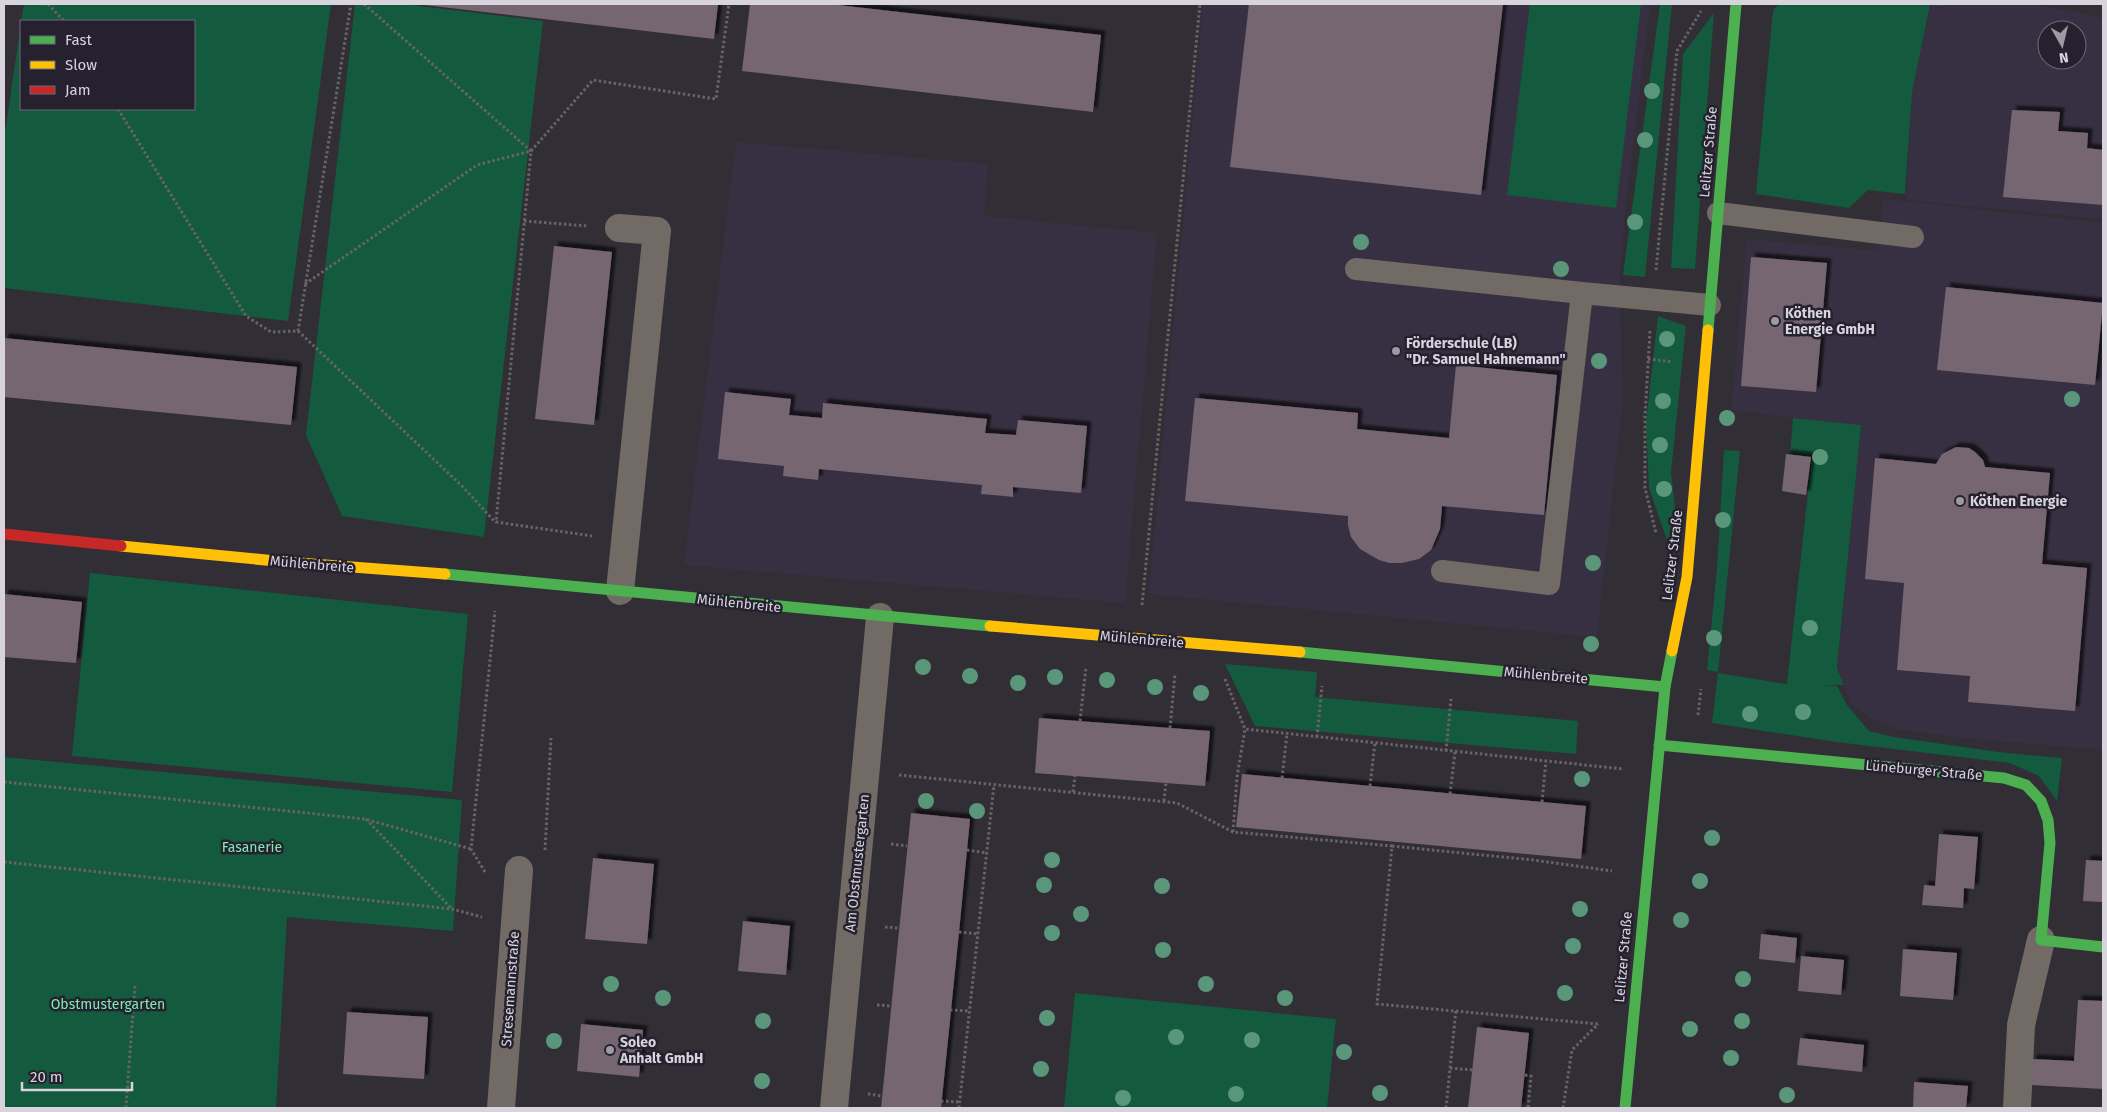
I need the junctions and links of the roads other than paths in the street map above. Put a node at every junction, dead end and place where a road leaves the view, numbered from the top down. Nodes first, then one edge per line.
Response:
1 (1736, 4) edge
2 (1718, 213) junction
3 (619, 228) road end
4 (1913, 237) dead end
5 (1356, 269) dead end
6 (1582, 293) junction
7 (1710, 306) junction
8 (4, 534) edge
9 (1442, 571) dead end
10 (621, 579) junction
11 (880, 617) junction
12 (1665, 687) junction
13 (1659, 745) junction
14 (519, 870) dead end
15 (2041, 940) junction
16 (2103, 946) edge
17 (501, 1108) edge
18 (834, 1108) edge
19 (1625, 1108) edge
20 (2017, 1108) edge

1 - 2 street, Lelitzer Straße
2 - 4 lane
2 - 7 street, Lelitzer Straße
3 - 10 street
5 - 6 lane
6 - 7 lane
6 - 9 lane
7 - 12 street, Lelitzer Straße
8 - 10 street, Mühlenbreite
10 - 11 street, Mühlenbreite
11 - 12 street, Mühlenbreite
11 - 18 street, Am Obstmustergarten
12 - 13 street, Lelitzer Straße
13 - 15 street, Lüneburger Straße
13 - 19 street, Lelitzer Straße
14 - 17 street, Stresemannstraße
15 - 16 street
15 - 20 street, Lüneburger Straße

